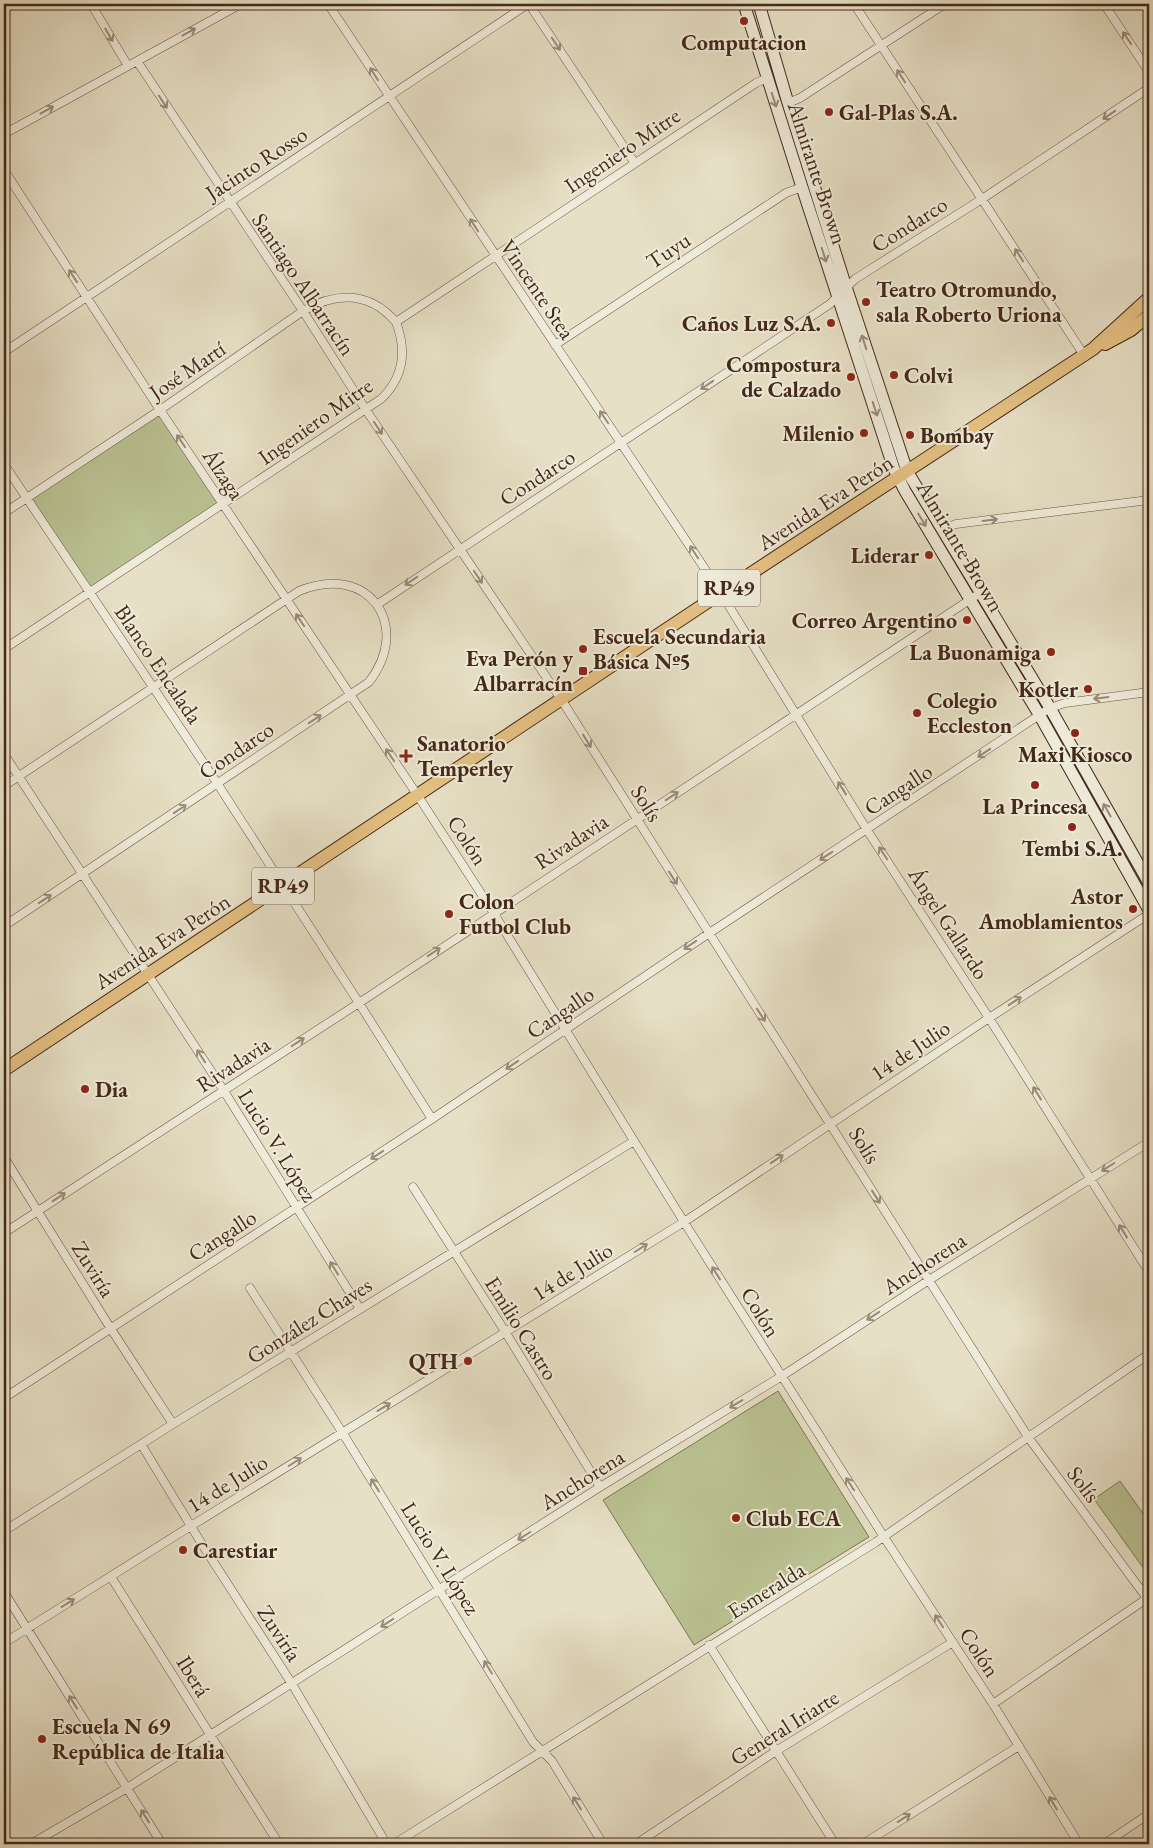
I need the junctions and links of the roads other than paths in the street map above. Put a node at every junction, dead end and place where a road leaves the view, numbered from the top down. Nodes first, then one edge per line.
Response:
1 (91, 4) edge
2 (241, 4) edge
3 (328, 4) edge
4 (528, 4) edge
5 (744, 4) edge
6 (759, 4) edge
7 (854, 4) edge
8 (945, 4) edge
9 (1104, 4) edge
10 (881, 45) junction
11 (137, 61) junction
12 (128, 66) junction
13 (1149, 72) edge
14 (766, 78) junction
15 (1149, 88) edge
16 (389, 97) junction
17 (788, 102) junction
18 (4, 134) edge
19 (634, 162) junction
20 (4, 170) edge
21 (802, 187) junction
22 (982, 199) junction
23 (229, 202) junction
24 (495, 256) junction
25 (846, 287) junction
26 (87, 297) junction
27 (838, 297) junction
28 (1149, 298) edge
29 (303, 311) junction
30 (1149, 315) edge
31 (396, 322) junction
32 (555, 345) junction
33 (4, 352) edge
34 (1089, 352) junction
35 (160, 410) junction
36 (366, 410) junction
37 (621, 442) junction
38 (4, 464) edge
39 (903, 474) junction
40 (26, 498) junction
41 (1149, 500) edge
42 (223, 505) junction
43 (4, 513) edge
44 (942, 529) junction
45 (459, 549) junction
46 (90, 593) junction
47 (721, 593) junction
48 (980, 593) junction
49 (969, 599) junction
50 (286, 600) junction
51 (378, 604) junction
52 (4, 649) edge
53 (154, 688) junction
54 (1149, 692) edge
55 (350, 695) junction
56 (561, 699) junction
57 (1050, 708) junction
58 (796, 715) junction
59 (1040, 716) junction
60 (4, 754) edge
61 (18, 776) junction
62 (217, 783) junction
63 (4, 786) edge
64 (418, 796) junction
65 (637, 820) junction
66 (867, 830) junction
67 (83, 874) junction
68 (1149, 883) edge
69 (282, 886) junction
70 (1149, 910) edge
71 (493, 912) junction
72 (1149, 914) edge
73 (4, 926) edge
74 (708, 934) junction
75 (148, 974) junction
76 (359, 1003) junction
77 (989, 1018) junction
78 (566, 1030) junction
79 (4, 1070) edge
80 (224, 1091) junction
81 (432, 1119) junction
82 (831, 1124) junction
83 (634, 1141) junction
84 (1149, 1142) edge
85 (4, 1157) edge
86 (1090, 1179) junction
87 (413, 1187) dead end
88 (296, 1208) junction
89 (37, 1211) junction
90 (684, 1222) junction
91 (4, 1233) edge
92 (453, 1251) junction
93 (1149, 1272) edge
94 (929, 1280) junction
95 (250, 1288) dead end
96 (360, 1309) junction
97 (111, 1329) junction
98 (506, 1333) junction
99 (291, 1352) junction
100 (1149, 1354) edge
101 (782, 1376) junction
102 (4, 1398) edge
103 (173, 1424) junction
104 (342, 1432) junction
105 (1028, 1437) junction
106 (141, 1444) junction
107 (600, 1488) junction
108 (191, 1526) junction
109 (4, 1531) edge
110 (884, 1537) junction
111 (111, 1577) junction
112 (440, 1589) junction
113 (4, 1592) edge
114 (1149, 1599) edge
115 (27, 1629) junction
116 (953, 1642) junction
117 (4, 1643) edge
118 (709, 1645) junction
119 (292, 1684) junction
120 (993, 1704) junction
121 (211, 1734) junction
122 (1018, 1746) junction
123 (542, 1750) junction
124 (776, 1752) junction
125 (127, 1788) junction
126 (1149, 1814) edge
127 (32, 1844) edge
128 (162, 1844) edge
129 (279, 1844) edge
130 (386, 1844) edge
131 (394, 1844) edge
132 (603, 1844) edge
133 (636, 1844) edge
134 (836, 1844) edge
135 (863, 1844) edge
136 (1078, 1844) edge
137 (1104, 1844) edge

1 -> 12 street
11 -> 2 street
16 -> 3 street, Vincente Stea
4 - 16 street, Jacinto Rosso
4 -> 19 street
5 - 14 main road, Almirante Brown
6 - 17 main road, Almirante Brown
7 - 10 street
8 - 10 street
13 -> 9 street
10 - 17 street
22 -> 10 street
11 - 12 street
11 -> 23 street, Santiago Albarracín
18 -> 12 street
14 - 19 street, Ingeniero Mitre
14 -> 21 main road, Almirante Brown
15 -> 22 street, Condarco
16 - 23 street, Jacinto Rosso
24 -> 16 street, Vincente Stea
17 - 25 main road, Almirante Brown
19 - 24 street, Ingeniero Mitre
26 -> 20 street, Álzaga
21 -> 27 main road, Almirante Brown
21 - 32 street, Tuyu
22 - 25 street, Condarco
34 -> 22 street
23 - 26 street, Jacinto Rosso
23 - 29 street, Santiago Albarracín
24 - 31 street, Ingeniero Mitre
24 - 32 street, Vincente Stea
25 - 27 street, Condarco
39 -> 25 main road, Almirante Brown
26 - 33 street, Jacinto Rosso
26 - 35 street, Álzaga
27 -> 37 street, Condarco
27 -> 39 main road, Almirante Brown
28 - 34 main road, RP49
29 - 31 street, José Martí
29 - 35 street, José Martí
29 - 36 street, Santiago Albarracín
30 - 34 main road, RP49
31 - 36 street, Ingeniero Mitre
37 -> 32 street, Vincente Stea
34 - 39 main road, Avenida Eva Perón / RP49
35 - 40 street, José Martí
42 -> 35 street, Álzaga
36 - 42 street, Ingeniero Mitre
36 -> 45 street, Santiago Albarracín
37 - 45 street, Condarco
47 -> 37 street, Vincente Stea
38 - 40 street, Blanco Encalada
39 - 44 main road, Almirante Brown
39 - 47 main road, Avenida Eva Perón / RP49
39 -> 49 main road, Almirante Brown
40 - 43 street, José Martí
40 - 46 street, Blanco Encalada
44 -> 41 street
42 - 46 street, Ingeniero Mitre
42 - 50 street, Álzaga
44 - 48 main road, Almirante Brown
45 -> 51 street, Condarco
45 -> 56 street, Santiago Albarracín
46 - 52 street, Ingeniero Mitre
46 - 53 street, Blanco Encalada
47 - 56 main road, Avenida Eva Perón / RP49
47 - 58 street, Ángel Gallardo
48 - 49 street, Rivadavia
48 - 57 main road, Almirante Brown
49 - 58 street, Rivadavia
49 - 59 main road, Almirante Brown
50 - 51 street
50 - 53 street
55 -> 50 street, Álzaga
51 - 55 street, Condarco
53 - 61 street
53 - 62 street, Blanco Encalada
54 -> 57 street, Cangallo
62 -> 55 street, Condarco
64 -> 55 street, Álzaga
56 - 64 main road, Avenida Eva Perón / RP49
56 -> 65 street, Solís
57 - 59 street, Cangallo
68 -> 57 main road, Almirante Brown
65 -> 58 street, Rivadavia
66 -> 58 street, Ángel Gallardo
59 -> 66 street, Cangallo
59 - 70 main road, Almirante Brown
60 - 61 street, Lucio V. López
61 - 63 street
61 - 67 street, Lucio V. López
67 -> 62 street, Condarco
62 - 69 street, Blanco Encalada
64 - 69 main road, Avenida Eva Perón / RP49
64 - 71 street, Colón
65 - 71 street, Rivadavia
65 -> 74 street, Solís
66 -> 74 street, Cangallo
77 -> 66 street, Ángel Gallardo
73 -> 67 street, Condarco
67 - 75 street, Lucio V. López
69 - 75 main road, Avenida Eva Perón / RP49
69 - 76 street
76 -> 71 street, Rivadavia
71 - 78 street, Colón
77 -> 72 street, 14 de Julio
74 -> 78 street, Cangallo
74 -> 82 street, Solís
75 - 79 main road, Avenida Eva Perón / RP49
80 -> 75 street, Lucio V. López
80 -> 76 street, Rivadavia
76 - 81 street
77 - 82 street, 14 de Julio
86 -> 77 street, Ángel Gallardo
78 -> 81 street, Cangallo
78 - 83 street, Colón
80 - 88 street, Lucio V. López
89 -> 80 street, Rivadavia
81 -> 88 street, Cangallo
90 -> 82 street, 14 de Julio
82 -> 94 street, Solís
83 - 90 street, Colón
83 - 92 street, González Chaves
84 -> 86 street, Anchorena
85 - 89 street, Zuviría
93 -> 86 street, Ángel Gallardo
86 - 94 street, Anchorena
87 - 92 street, Emilio Castro
96 -> 88 street, Lucio V. López
88 - 97 street, Cangallo
89 - 91 street, Rivadavia
89 - 97 street, Zuviría
98 -> 90 street, 14 de Julio
101 -> 90 street, Colón
92 - 96 street, González Chaves
92 - 98 street, Emilio Castro
94 -> 101 street, Anchorena
94 - 105 street, Solís
95 - 99 street, Lucio V. López
96 - 99 street, González Chaves
97 - 102 street, Cangallo
97 - 103 street, Zuviría
104 -> 98 street, 14 de Julio
98 - 107 street, Emilio Castro
99 - 103 street, González Chaves
99 - 104 street, Lucio V. López
100 - 105 street, Esmeralda
101 -> 107 street, Anchorena
110 -> 101 street, Colón
103 - 106 street, González Chaves
108 -> 104 street, 14 de Julio
112 -> 104 street, Lucio V. López
105 - 110 street, Esmeralda
105 - 114 street, Solís
106 - 108 street, Zuviría
106 - 109 street, González Chaves
107 -> 112 street, Anchorena
108 - 111 street, 14 de Julio
108 - 119 street, Zuviría
116 -> 110 street, Colón
110 - 118 street, Esmeralda
115 -> 111 street, 14 de Julio
111 - 121 street, Iberá
112 -> 119 street, Anchorena
123 -> 112 street, Lucio V. López
113 - 115 street
114 - 120 street
115 - 117 street, 14 de Julio
125 -> 115 street
116 - 120 street, Colón
116 - 124 street, General Iriarte
118 - 123 street, Esmeralda
118 - 124 street
119 - 121 street, Anchorena
119 - 130 street, Zuviría
120 - 122 street, Colón
121 - 125 street, Anchorena
121 - 129 street, Iberá
135 -> 122 street
136 -> 122 street, Colón
123 - 131 street, Esmeralda
132 -> 123 street, Lucio V. López
124 - 133 street, General Iriarte
124 - 134 street
125 - 127 street, Anchorena
128 -> 125 street
126 - 137 street

